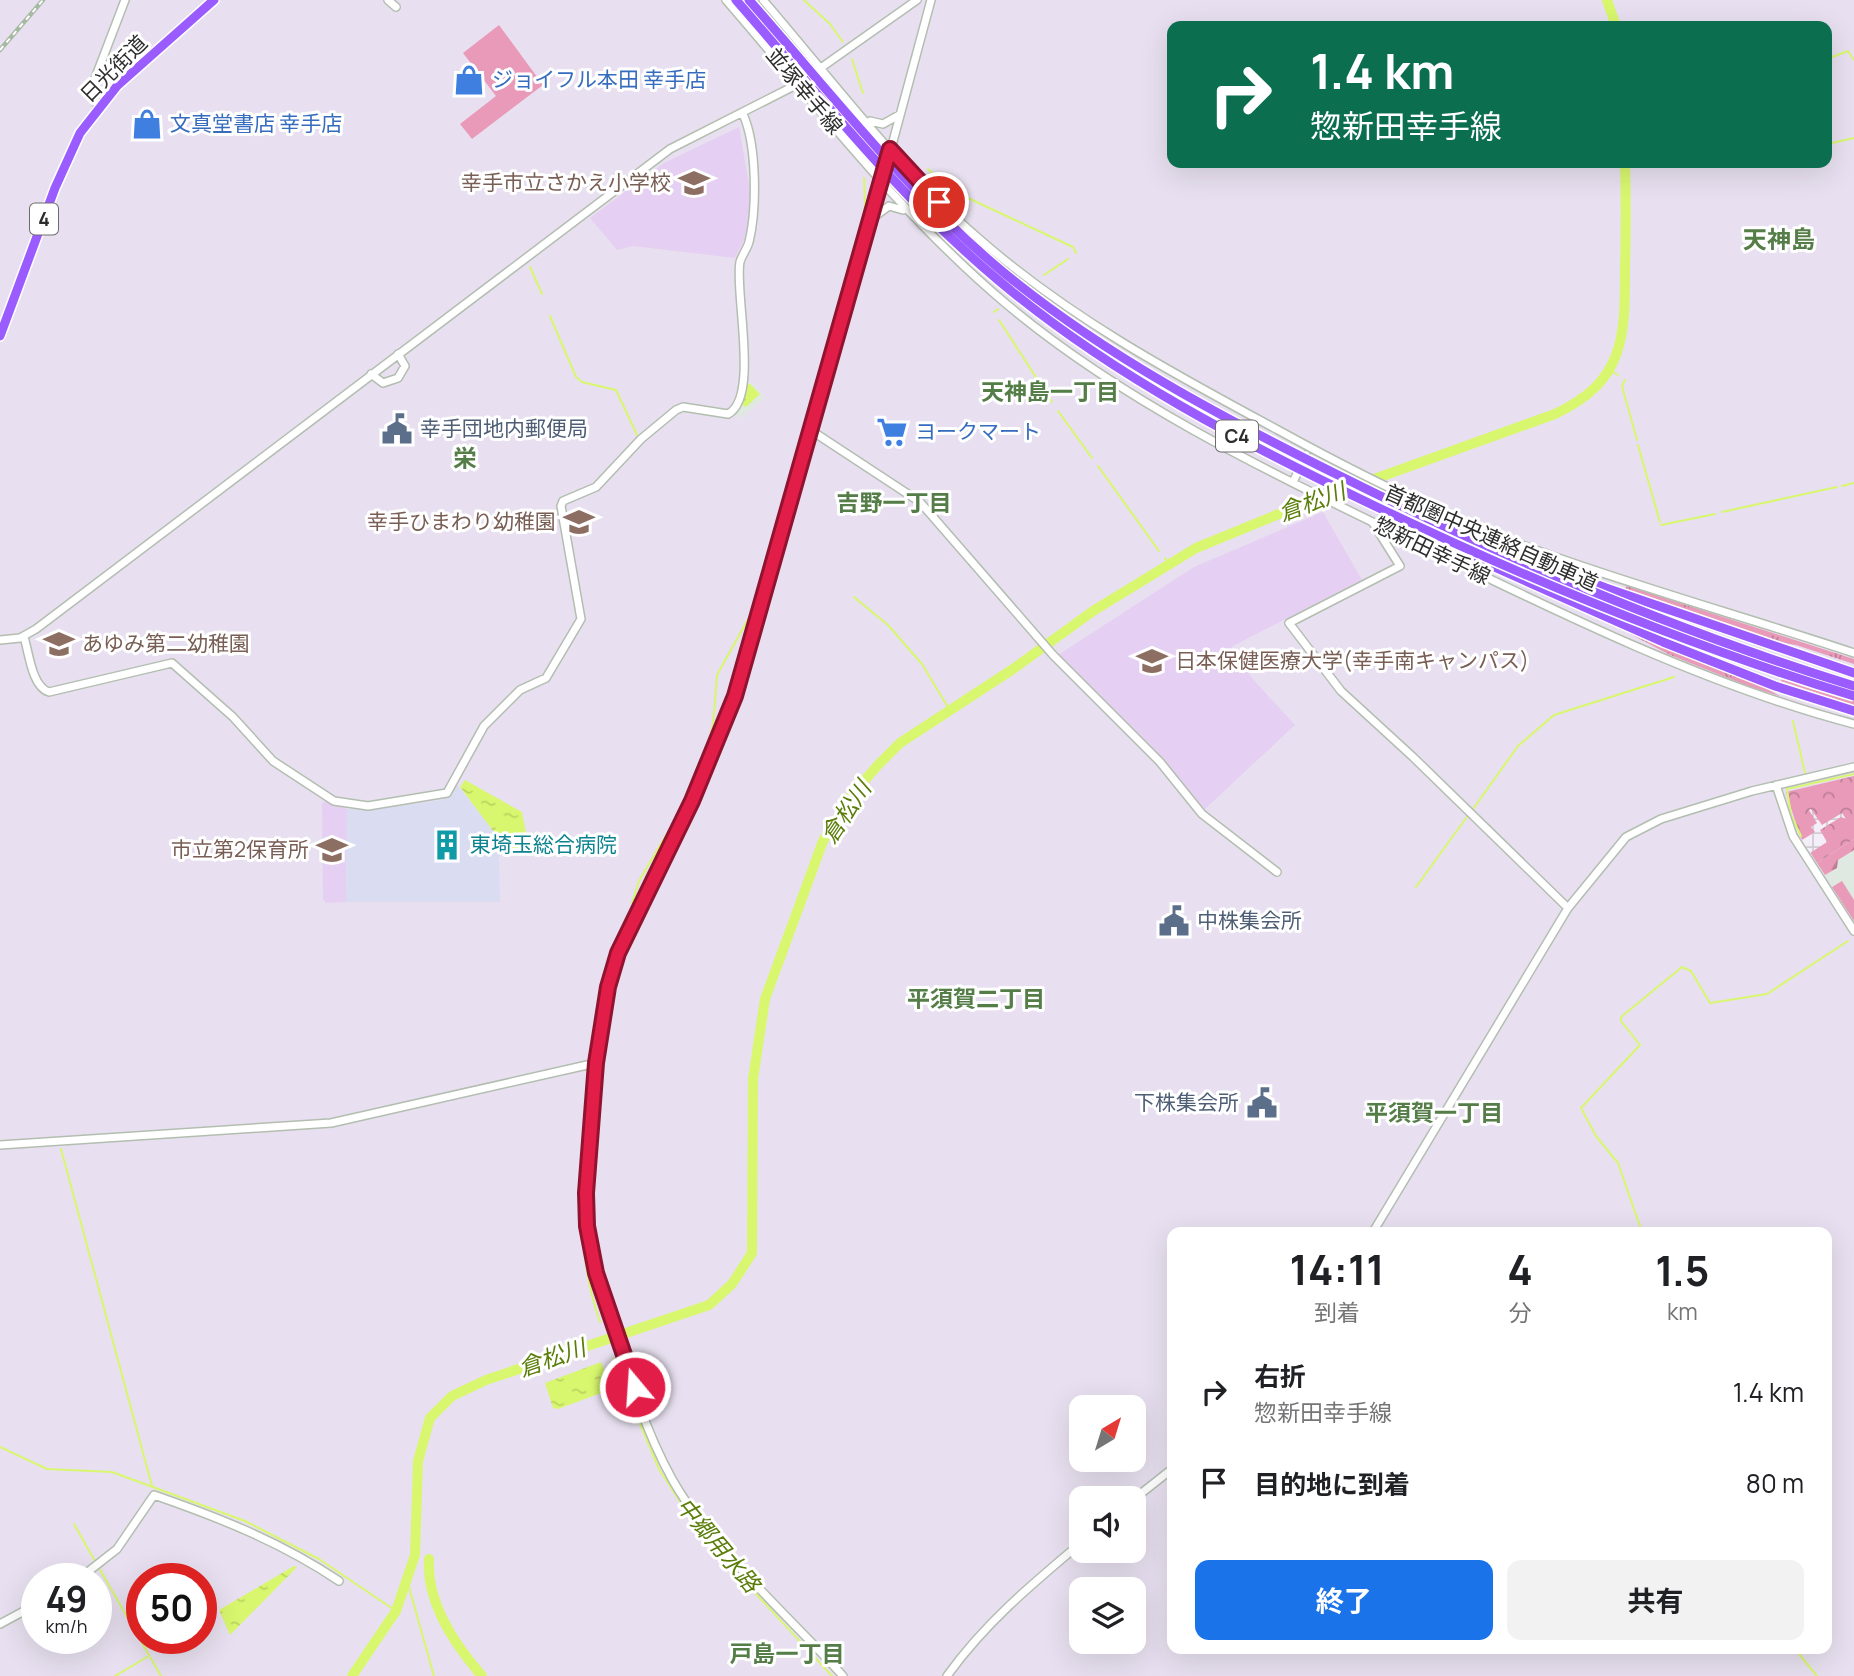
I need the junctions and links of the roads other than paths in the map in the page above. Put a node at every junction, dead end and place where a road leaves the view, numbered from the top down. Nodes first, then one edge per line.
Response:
1 (125, 0) edge
2 (214, 0) edge
3 (388, 0) edge
4 (726, 0) edge
5 (736, 0) edge
6 (749, 0) edge
7 (763, 0) edge
8 (917, 0) edge
9 (931, 0) edge
10 (396, 7) dead end
11 (821, 68) junction
12 (798, 84) junction
13 (98, 107) junction
14 (743, 114) junction
15 (900, 114) junction
16 (863, 116) junction
17 (890, 149) junction
18 (882, 183) junction
19 (912, 216) junction
20 (872, 219) junction
21 (923, 227) junction
22 (0, 336) edge
23 (398, 354) junction
24 (371, 374) junction
25 (812, 430) junction
26 (1310, 448) junction
27 (1293, 482) junction
28 (1372, 522) junction
29 (1474, 541) junction
30 (1458, 545) junction
31 (24, 637) junction
32 (0, 640) edge
33 (1854, 653) edge
34 (1854, 673) edge
35 (1854, 686) edge
36 (1854, 696) edge
37 (1854, 711) edge
38 (1854, 723) edge
39 (1854, 767) edge
40 (1776, 785) junction
41 (1277, 872) dead end
42 (1568, 908) junction
43 (1854, 931) edge
44 (596, 1063) junction
45 (0, 1145) edge
46 (1376, 1227) edge
47 (1167, 1473) edge
48 (1146, 1490) edge
49 (1069, 1553) edge
50 (99, 1563) edge
51 (339, 1581) dead end
52 (21, 1613) edge
53 (0, 1624) edge
54 (843, 1676) edge
55 (947, 1676) edge

1 - 13 street
2 - 13 highway, 日光街道 / 4
3 - 10 street
4 - 12 street, 並塚幸手線
5 - 30 highway, 首都圏中央連絡自動車道 / C4, bridge
6 - 29 highway, 首都圏中央連絡自動車道 / C4, bridge
7 - 11 street, 並塚幸手線
7 - 12 street
8 - 11 street
9 - 15 street
11 - 12 street
11 - 16 street, 並塚幸手線
12 - 14 street
12 - 18 street, 並塚幸手線
13 - 22 highway, 日光街道 / 4
14 - 23 street
14 - 31 street
15 - 16 street
15 - 17 street
16 - 17 street, 並塚幸手線
17 - 18 street
17 - 21 street
17 - 26 street, 惣新田幸手線
18 - 19 street, 惣新田幸手線
18 - 20 street
19 - 20 street
19 - 21 street, 惣新田幸手線
20 - 25 street
21 - 27 street, 惣新田幸手線
23 - 24 street
23 - 24 street
24 - 31 street
25 - 41 street
25 - 44 street
26 - 27 street
26 - 33 street, 惣新田幸手線
27 - 28 street, 惣新田幸手線
28 - 38 street, 惣新田幸手線
28 - 42 street
29 - 34 highway, bridge
29 - 35 highway, 首都圏中央連絡自動車道 / C4, bridge
30 - 36 highway, 首都圏中央連絡自動車道 / C4, bridge
30 - 37 highway, bridge
31 - 32 street
39 - 40 street
40 - 42 street
40 - 43 street
42 - 46 street
44 - 45 street
44 - 54 street
47 - 48 street
49 - 55 street
50 - 51 street
52 - 53 street

